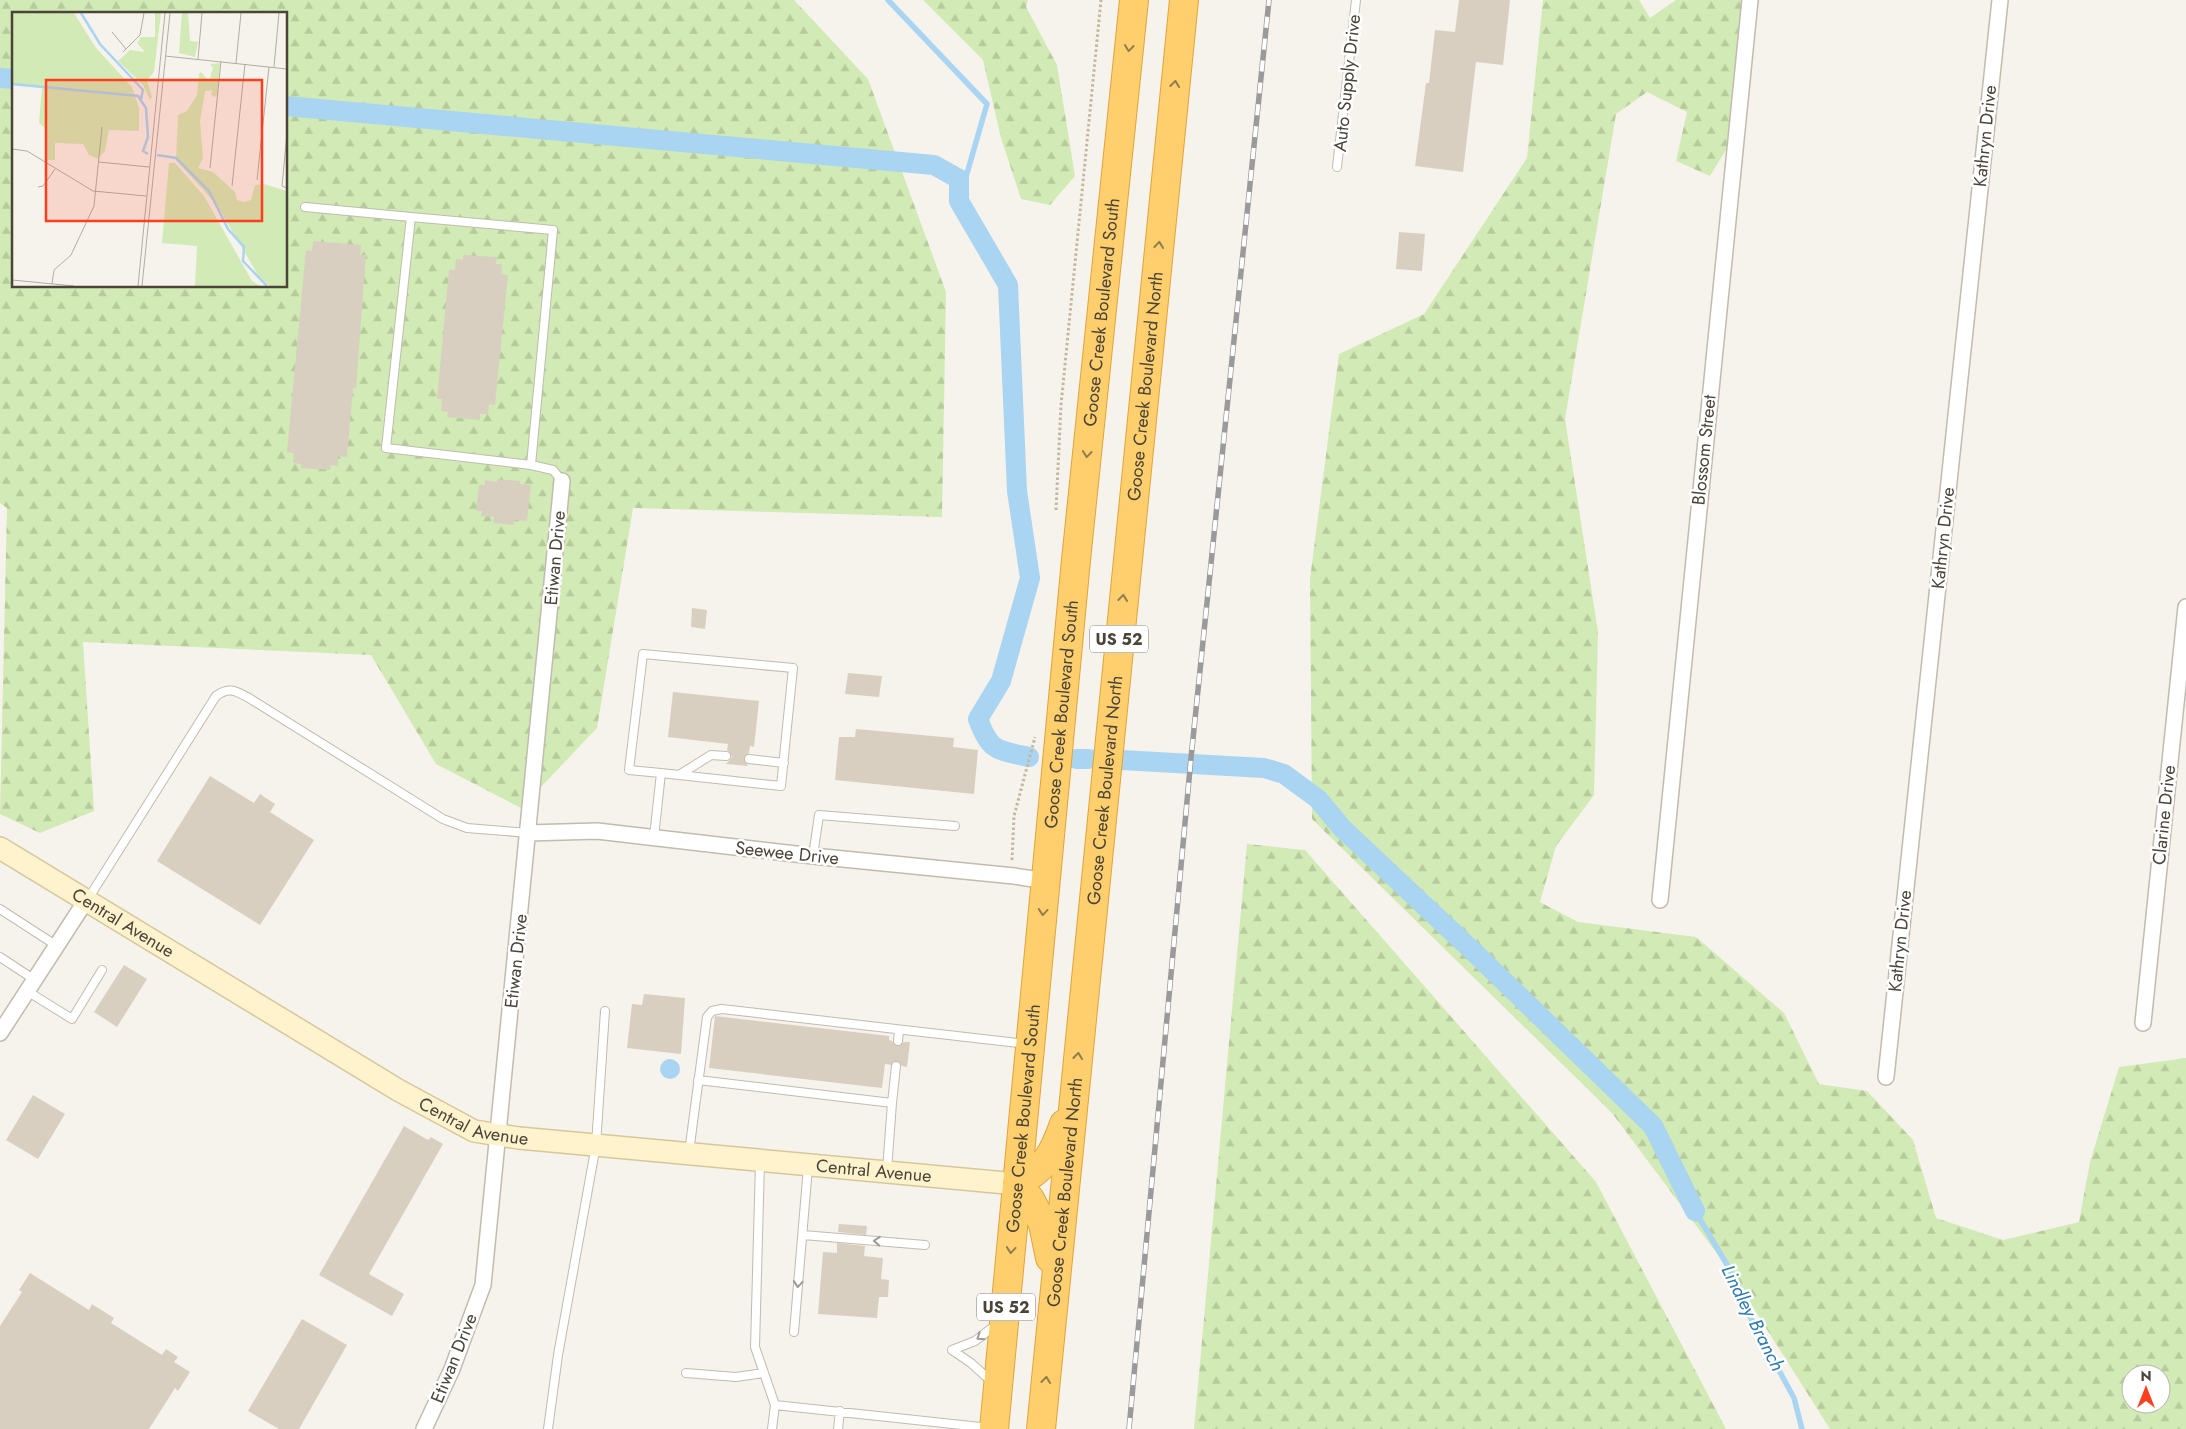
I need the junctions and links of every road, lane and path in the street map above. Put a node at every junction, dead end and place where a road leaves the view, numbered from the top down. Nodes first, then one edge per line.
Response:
1 (1101, 0) edge
2 (1134, 0) edge
3 (1184, 0) edge
4 (1356, 0) edge
5 (1750, 0) edge
6 (2000, 0) edge
7 (1338, 167) dead end
8 (305, 207) dead end
9 (411, 217) junction
10 (531, 465) junction
11 (562, 481) joint
12 (1056, 517) dead end
13 (2186, 608) edge
14 (1037, 730) dead end
15 (726, 756) dead end
16 (749, 759) dead end
17 (784, 763) junction
18 (662, 773) junction
19 (679, 775) junction
20 (955, 826) dead end
21 (528, 833) junction
22 (654, 837) junction
23 (0, 848) edge
24 (813, 856) junction
25 (1014, 876) junction
26 (1046, 881) junction
27 (1660, 900) dead end
28 (85, 902) junction
29 (0, 909) edge
30 (57, 946) junction
31 (0, 957) edge
32 (102, 970) dead end
33 (31, 986) junction
34 (606, 1011) dead end
35 (2143, 1023) dead end
36 (899, 1030) junction
37 (0, 1033) edge
38 (898, 1041) dead end
39 (1031, 1045) junction
40 (896, 1066) dead end
41 (1886, 1077) dead end
42 (698, 1080) junction
43 (1075, 1091) junction
44 (892, 1103) junction
45 (499, 1136) junction
46 (596, 1145) junction
47 (689, 1153) junction
48 (760, 1160) junction
49 (808, 1164) junction
50 (887, 1172) junction
51 (1017, 1184) junction
52 (803, 1235) junction
53 (925, 1245) dead end
54 (1056, 1279) junction
55 (1004, 1318) junction
56 (794, 1332) dead end
57 (686, 1373) dead end
58 (764, 1373) junction
59 (998, 1388) junction
60 (774, 1405) junction
61 (840, 1411) junction
62 (424, 1429) edge
63 (548, 1429) edge
64 (772, 1429) edge
65 (838, 1429) edge
66 (994, 1429) edge
67 (1041, 1429) edge

1 - 12 path
2 -> 26 highway, Goose Creek Boulevard South / US 52
43 -> 3 highway, Goose Creek Boulevard North / US 52
4 - 7 lane, Auto Supply Drive
5 - 27 street, Blossom Street
6 - 41 street, Kathryn Drive
8 - 9 lane
9 - 10 lane
9 - 10 lane
10 - 11 lane
11 - 21 street, Etiwan Drive
13 - 35 street, Clarine Drive
14 - 25 path
15 - 19 lane
16 - 17 lane
17 - 18 lane
17 - 19 lane
18 - 19 lane
18 - 22 lane
20 - 24 lane
21 - 22 street, Seewee Drive
21 - 28 lane
21 - 45 street, Etiwan Drive
22 - 24 street, Seewee Drive
23 - 28 street, Central Avenue
24 - 25 street, Seewee Drive
25 - 26 street, Seewee Drive
26 -> 39 highway, Goose Creek Boulevard South / US 52
28 - 30 street
28 - 45 street, Central Avenue
29 - 30 lane
30 - 33 street
31 - 33 lane
32 - 33 lane
33 - 37 street
34 - 46 lane
36 - 38 lane
36 - 39 lane
36 - 42 lane
39 - 51 highway, Goose Creek Boulevard South / US 52
40 - 44 lane
42 - 44 lane
42 - 47 lane
43 - 51 highway
43 - 54 highway, Goose Creek Boulevard North / US 52
44 - 50 lane
45 - 46 street, Central Avenue
45 - 62 street, Etiwan Drive
46 - 47 street, Central Avenue
46 - 63 lane
47 - 48 street, Central Avenue
48 - 49 street, Central Avenue
48 - 58 lane
49 - 50 street, Central Avenue
49 - 52 lane
50 - 51 street, Central Avenue
51 - 54 highway
51 -> 55 highway, Goose Creek Boulevard South / US 52
53 -> 52 lane
52 -> 56 lane
67 -> 54 highway, Goose Creek Boulevard North / US 52
55 - 59 highway, Goose Creek Boulevard South / US 52
55 -> 59 lane
57 - 58 lane
58 - 60 lane
59 - 66 highway, Goose Creek Boulevard South / US 52
60 - 61 lane
60 - 64 lane
61 - 65 lane
61 - 66 lane

